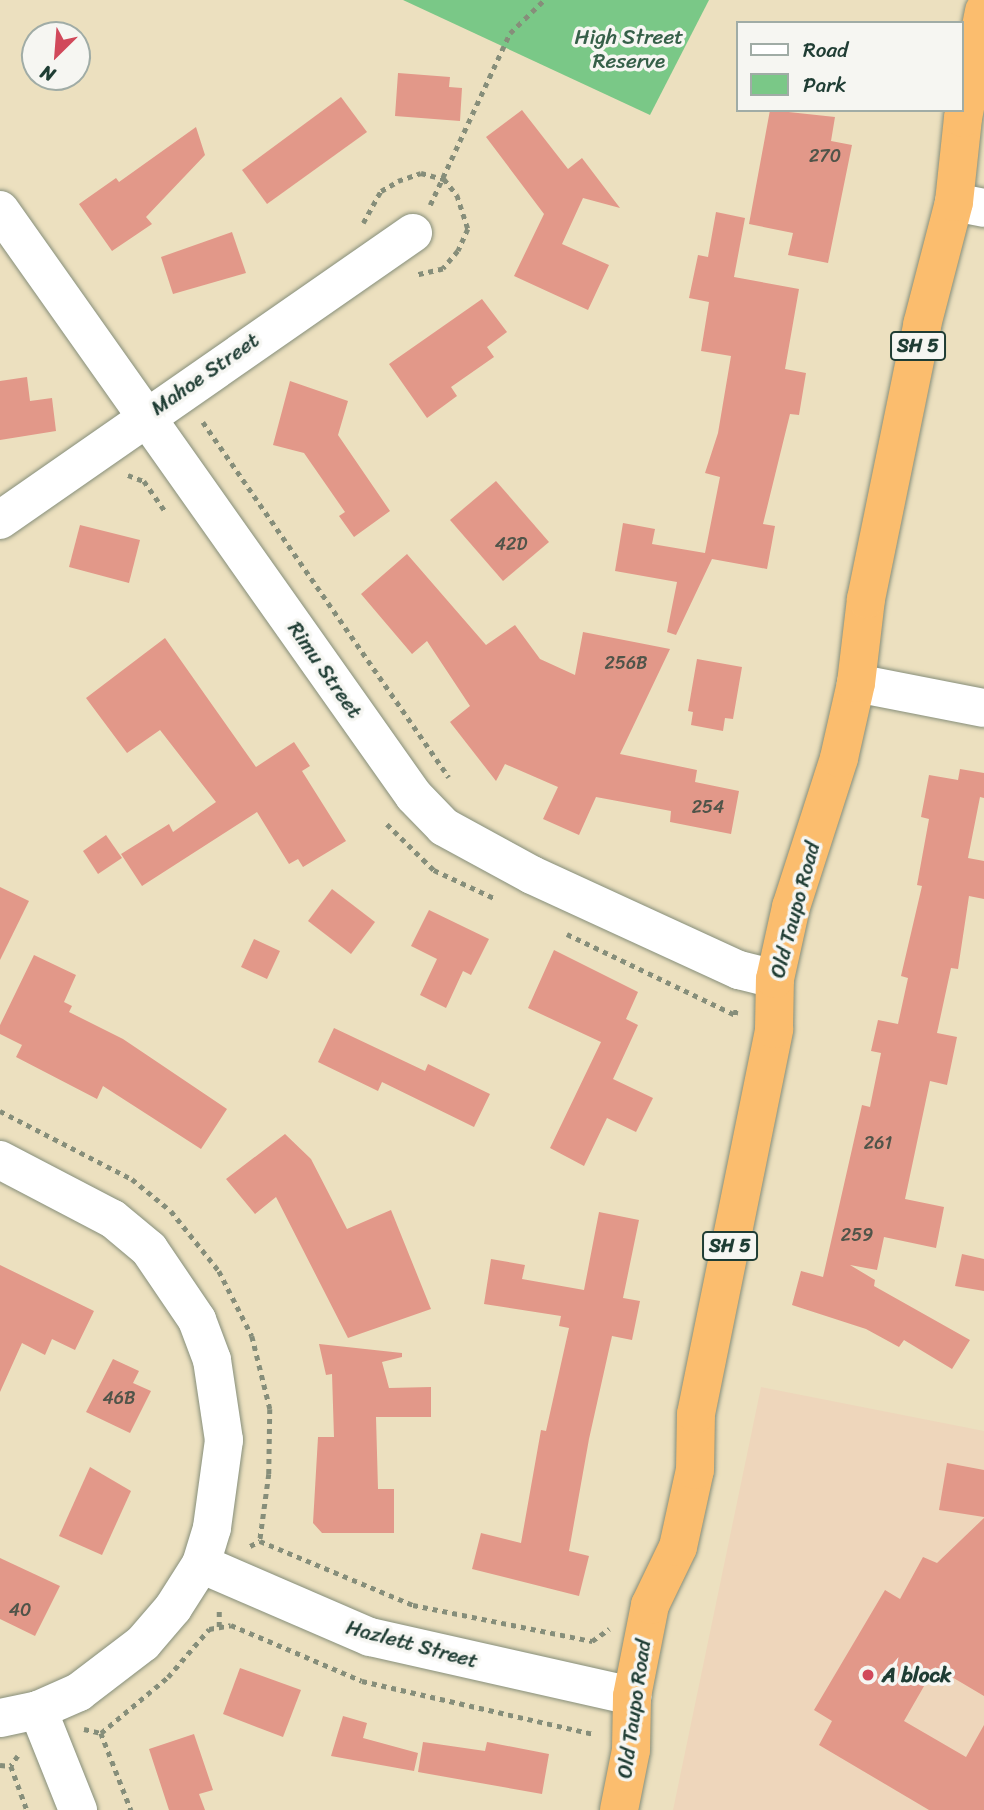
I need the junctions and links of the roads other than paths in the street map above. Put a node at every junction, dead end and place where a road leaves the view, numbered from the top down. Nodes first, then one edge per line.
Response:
1 (984, 11) edge
2 (969, 205) edge
3 (0, 210) edge
4 (414, 233) road end
5 (145, 416) junction
6 (0, 520) edge
7 (856, 683) junction
8 (984, 708) edge
9 (775, 979) junction
10 (0, 1160) edge
11 (201, 1564) junction
12 (632, 1696) junction
13 (0, 1718) edge
14 (32, 1727) junction
15 (79, 1810) edge
16 (619, 1810) edge

1 - 2 highway, Old Taupo Road / SH 5
2 - 7 highway, Old Taupo Road / SH 5
3 - 5 street, Rimu Street
4 - 5 street, Mahoe Street
5 - 6 street, Mahoe Street
5 - 9 street, Rimu Street
7 - 8 street
7 - 9 highway, Old Taupo Road / SH 5
9 - 12 highway, Old Taupo Road / SH 5
10 - 11 street
11 - 12 street, Hazlett Street
11 - 14 street
12 - 16 highway, Old Taupo Road / SH 5
13 - 14 street
14 - 15 street

